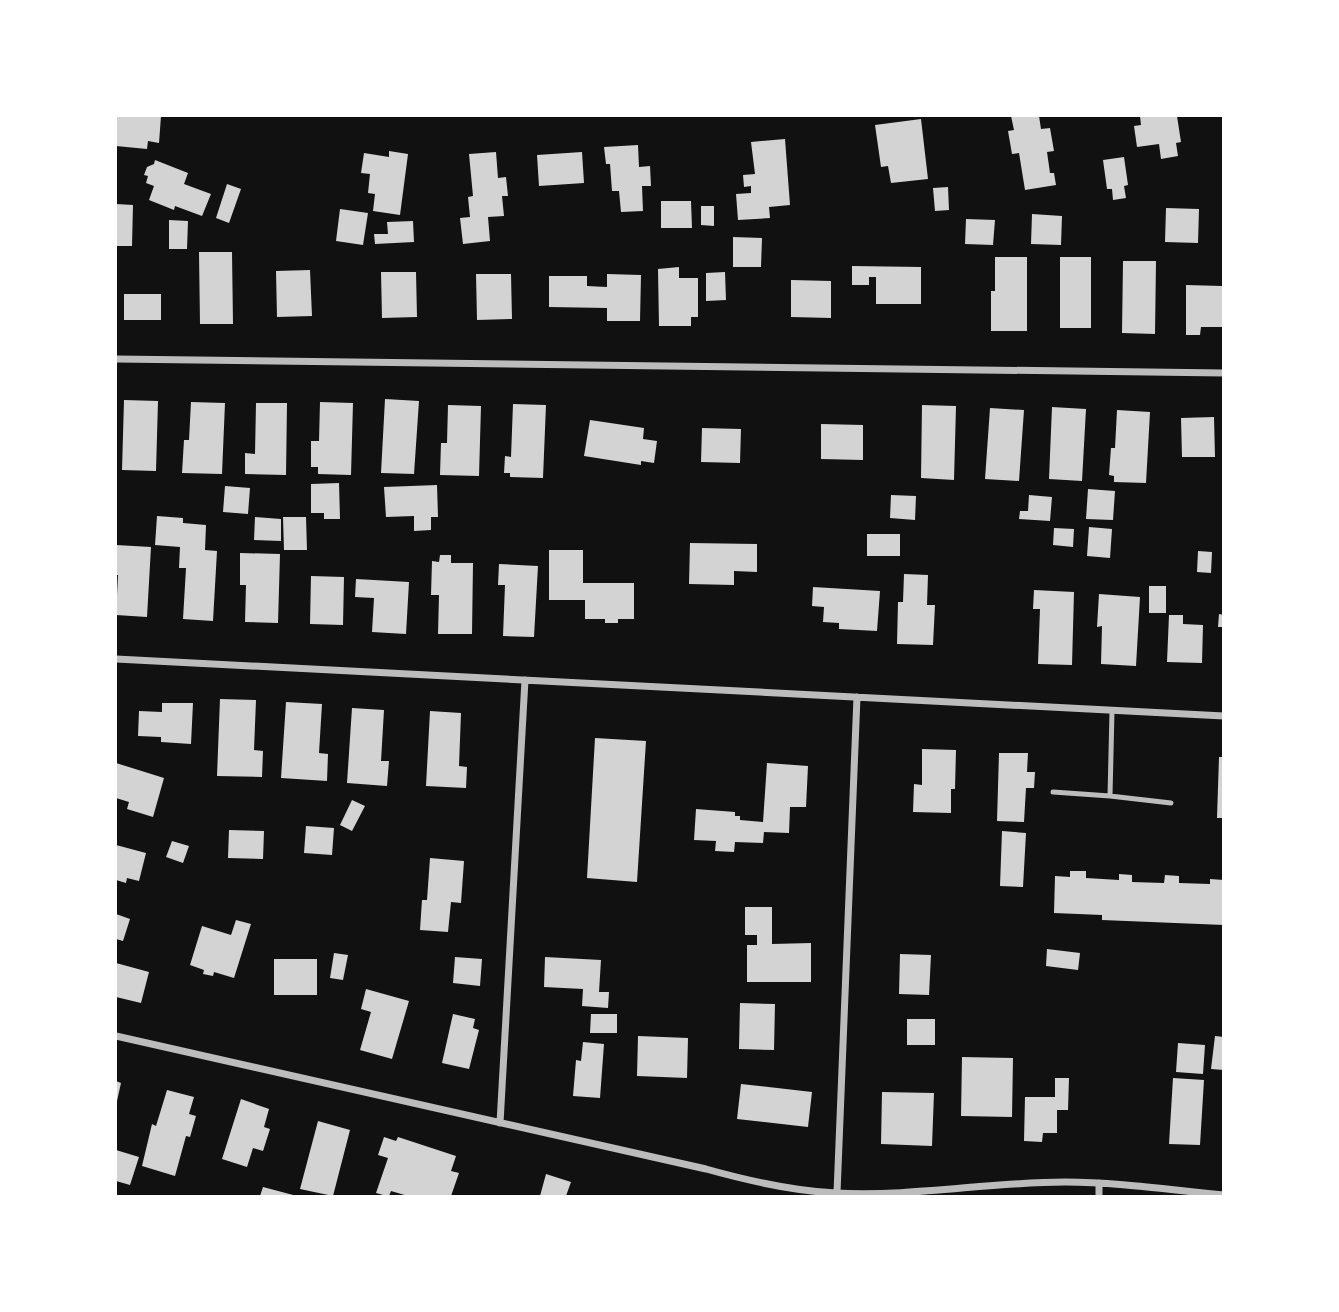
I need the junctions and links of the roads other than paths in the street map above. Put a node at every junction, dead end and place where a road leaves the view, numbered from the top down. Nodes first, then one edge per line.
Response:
1 (116, 359) edge
2 (1223, 373) edge
3 (116, 659) edge
4 (525, 680) junction
5 (858, 697) junction
6 (1112, 711) junction
7 (1223, 716) edge
8 (1053, 792) dead end
9 (1110, 796) junction
10 (1171, 803) dead end
11 (116, 1036) edge
12 (500, 1123) junction
13 (1099, 1183) junction
14 (837, 1193) junction
15 (1223, 1195) edge
16 (1100, 1196) edge

1 - 2 street
3 - 4 street
4 - 5 street
4 - 12 street
5 - 6 street
5 - 14 street
6 - 7 street
6 - 9 lane
8 - 9 lane
9 - 10 lane
11 - 12 street
12 - 14 street
13 - 14 street
13 - 15 street
13 - 16 street

